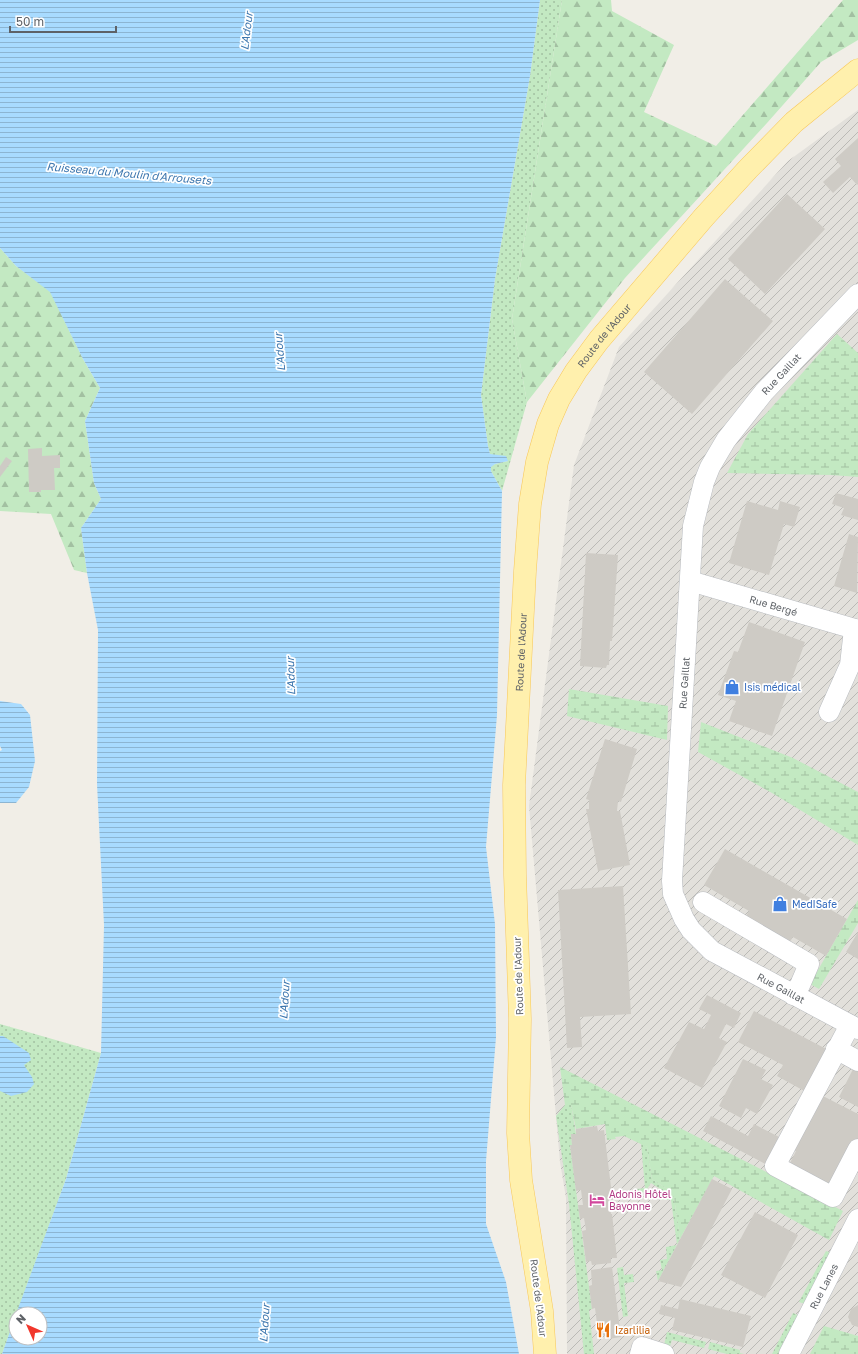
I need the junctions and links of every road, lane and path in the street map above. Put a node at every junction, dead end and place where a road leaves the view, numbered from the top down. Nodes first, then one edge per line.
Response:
1 (858, 70) edge
2 (858, 294) edge
3 (690, 581) junction
4 (856, 629) edge
5 (854, 658) edge
6 (829, 712) dead end
7 (703, 902) dead end
8 (793, 995) junction
9 (854, 1027) edge
10 (836, 1049) junction
11 (858, 1061) edge
12 (858, 1149) edge
13 (858, 1219) edge
14 (641, 1351) edge
15 (545, 1354) edge
16 (664, 1354) edge
17 (789, 1354) edge

1 - 15 main road, Route de l'Adour
2 - 3 street, Rue Gaillat
3 - 4 street, Rue Bergé
3 - 8 street, Rue Gaillat
4 - 5 street
5 - 6 street
7 - 8 street
8 - 9 street, Rue Gaillat
9 - 10 street
10 - 11 street
10 - 12 street
13 - 17 street, Rue Lanes
14 - 16 street

